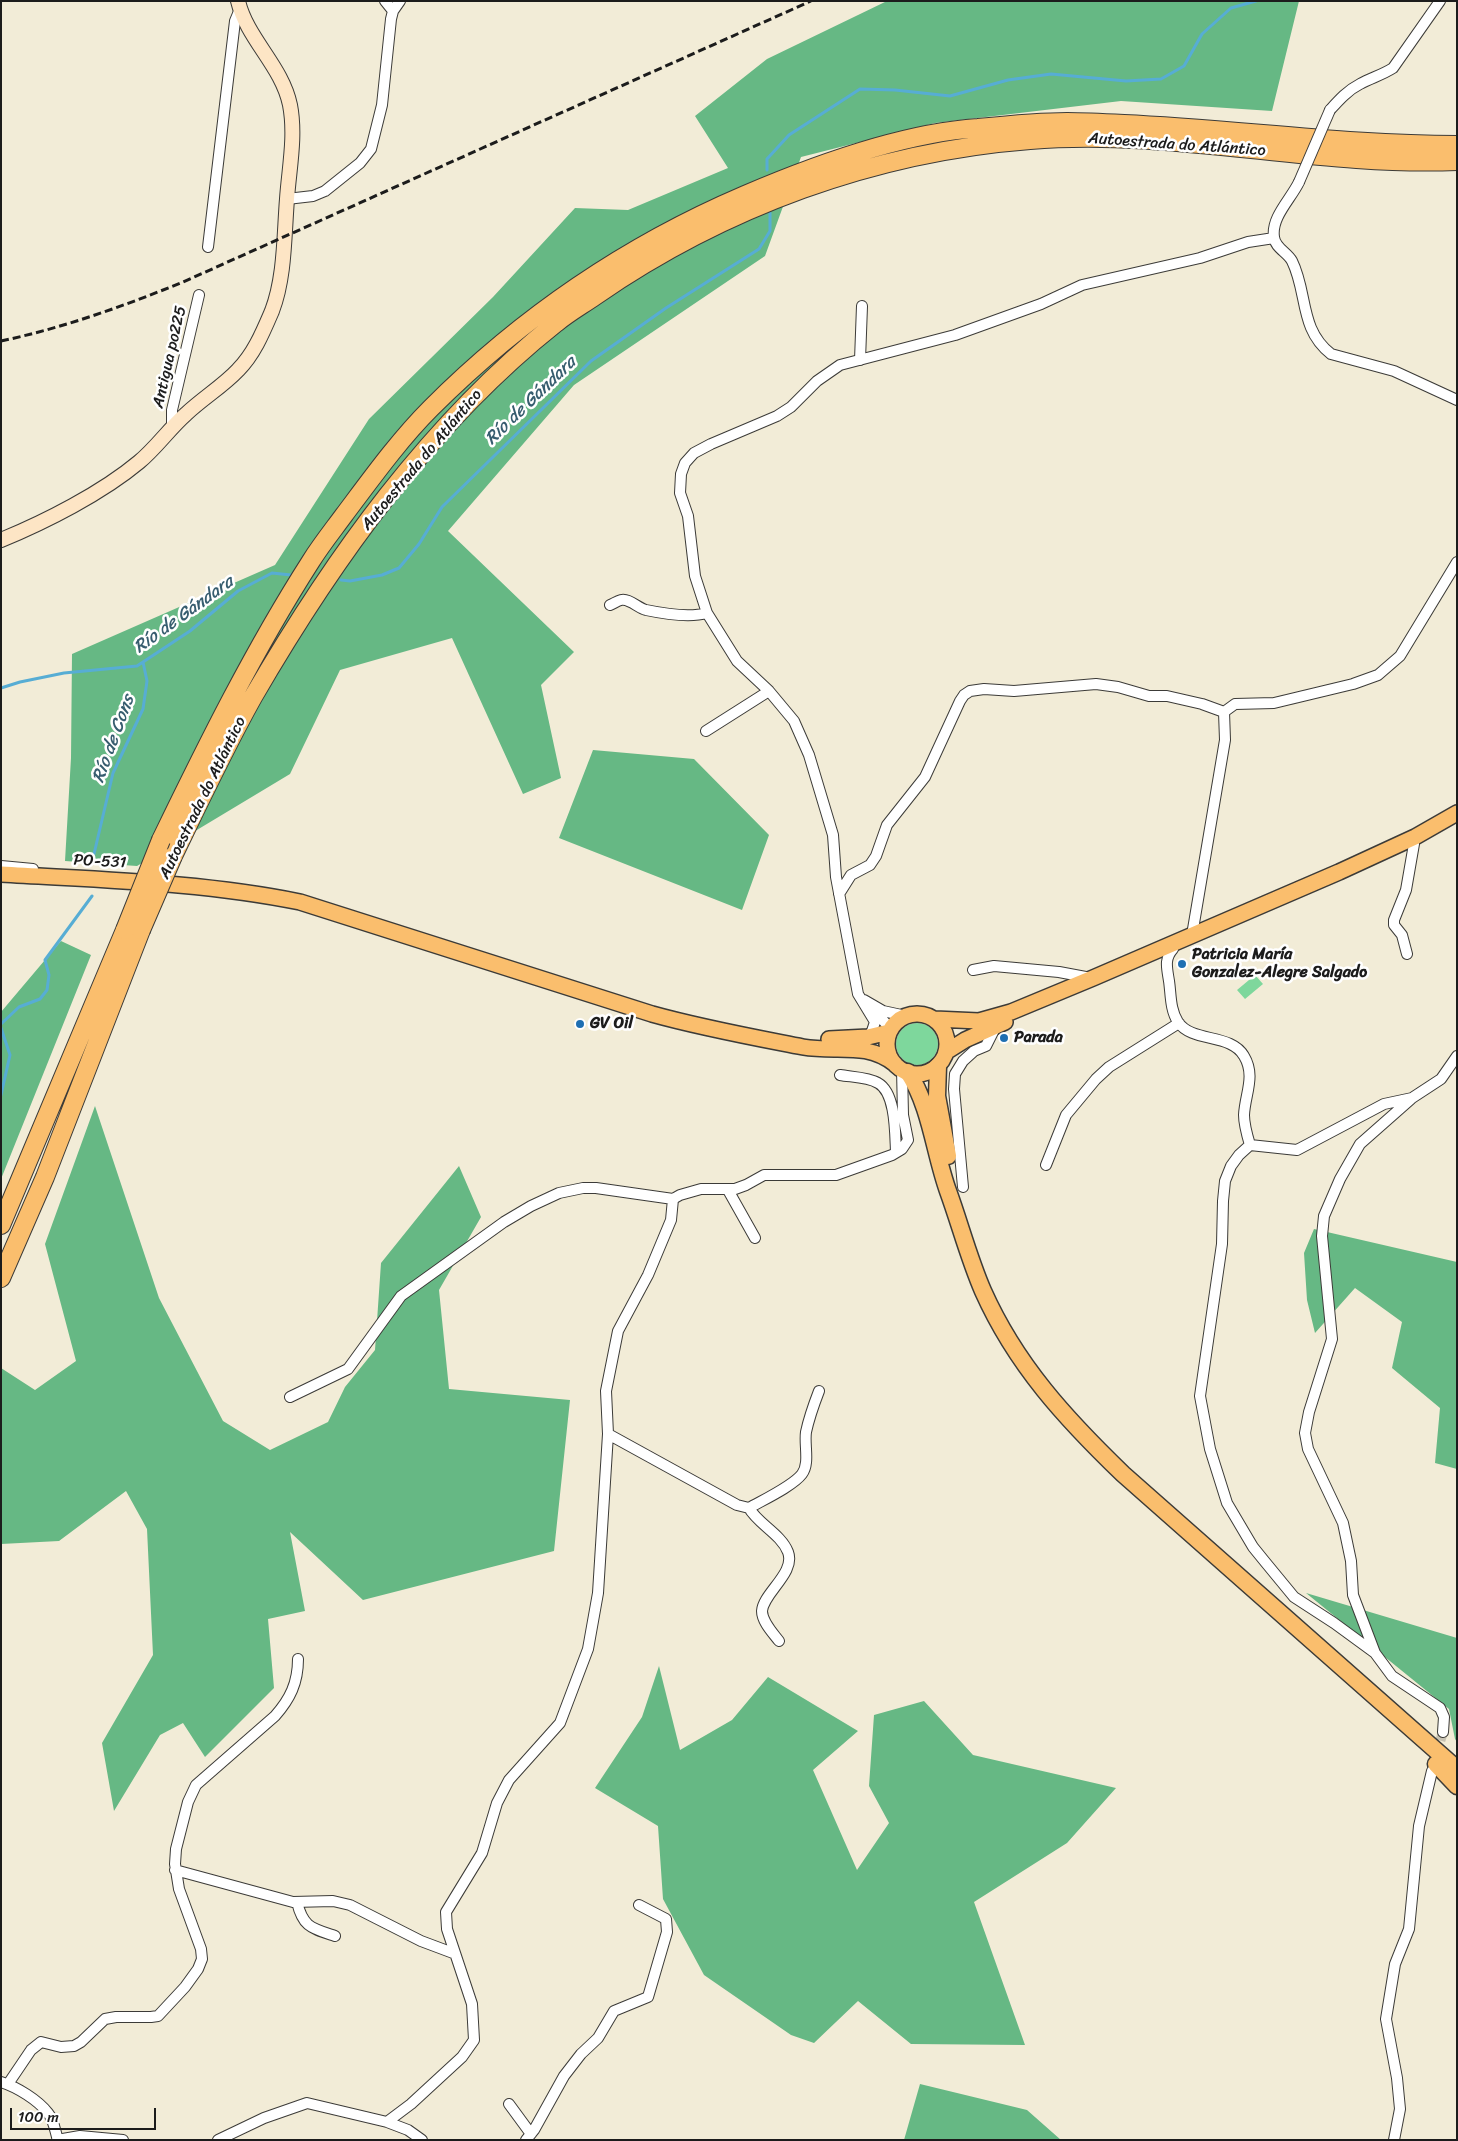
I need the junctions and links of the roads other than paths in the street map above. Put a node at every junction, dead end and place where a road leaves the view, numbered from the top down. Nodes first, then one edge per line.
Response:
1 (385, 1) edge
2 (400, 1) edge
3 (1440, 1) edge
4 (239, 5) edge
5 (393, 11) junction
6 (1457, 145) edge
7 (1457, 161) edge
8 (287, 199) junction
9 (1274, 238) junction
10 (208, 247) dead end
11 (199, 295) dead end
12 (862, 306) dead end
13 (860, 360) junction
14 (1457, 400) edge
15 (172, 427) junction
16 (1, 540) edge
17 (1457, 562) edge
18 (610, 605) dead end
19 (707, 614) junction
20 (769, 692) junction
21 (1224, 712) junction
22 (706, 731) dead end
23 (1456, 820) edge
24 (1414, 844) junction
25 (1, 866) edge
26 (1, 874) edge
27 (1, 881) edge
28 (118, 881) junction
29 (839, 894) junction
30 (1196, 929) junction
31 (133, 930) junction
32 (1408, 954) dead end
33 (1162, 960) junction
34 (973, 970) dead end
35 (1059, 972) junction
36 (1093, 978) junction
37 (1064, 990) junction
38 (858, 994) junction
39 (869, 1012) junction
40 (906, 1016) junction
41 (935, 1019) junction
42 (1179, 1023) junction
43 (996, 1026) junction
44 (890, 1031) junction
45 (868, 1037) junction
46 (770, 1040) junction
47 (1457, 1056) edge
48 (942, 1059) junction
49 (902, 1069) junction
50 (840, 1075) dead end
51 (921, 1095) junction
52 (1412, 1098) junction
53 (904, 1104) junction
54 (1250, 1145) junction
55 (896, 1152) junction
56 (1046, 1165) dead end
57 (963, 1187) dead end
58 (728, 1190) junction
59 (674, 1199) junction
60 (1, 1225) edge
61 (961, 1229) junction
62 (755, 1238) dead end
63 (1, 1278) edge
64 (819, 1391) dead end
65 (290, 1397) dead end
66 (608, 1434) junction
67 (749, 1508) junction
68 (1304, 1635) junction
69 (779, 1641) dead end
70 (1375, 1654) junction
71 (298, 1659) dead end
72 (1443, 1732) tunnel mouth
73 (1457, 1769) edge
74 (1432, 1771) dead end
75 (1457, 1786) edge
76 (175, 1870) junction
77 (297, 1902) junction
78 (639, 1905) dead end
79 (335, 1936) dead end
80 (453, 1953) junction
81 (5, 2083) edge
82 (509, 2104) dead end
83 (387, 2122) junction
84 (528, 2137) edge
85 (58, 2140) edge
86 (123, 2140) edge
87 (218, 2140) edge
88 (422, 2140) edge
89 (1394, 2140) edge

1 - 5 street
2 - 5 street
3 - 9 street, bridge
4 - 8 main road
4 - 10 street
5 - 8 street
6 - 31 highway, Autoestrada do Atlántico, bridge
7 - 31 highway, Autoestrada do Atlántico, bridge
8 - 15 main road
9 - 13 street
9 - 14 street
11 - 15 street, Antigua po225
12 - 13 street
13 - 19 street
15 - 16 main road
17 - 21 street
18 - 19 street
19 - 20 street
20 - 22 street
20 - 29 street
21 - 29 street
21 - 30 street
23 - 24 main road
23 - 30 main road
24 - 32 street
24 - 33 main road
25 - 28 street, PO-531
26 - 28 main road, PO-531
27 - 28 street, PO-531
28 - 46 main road, PO-531
29 - 38 street
30 - 36 main road
31 - 60 highway, Autoestrada do Atlántico
31 - 63 highway, Autoestrada do Atlántico
33 - 42 street
33 - 43 main road
34 - 35 street
35 - 36 street
35 - 37 street
36 - 37 main road
37 - 41 main road
38 - 39 street
38 - 40 street
39 - 44 street
39 - 45 street
40 - 41 main road
40 - 44 main road
41 - 48 main road
42 - 54 street
42 - 56 street
43 - 48 main road
43 - 57 street
44 - 45 main road
44 - 49 main road
45 - 46 main road
46 - 49 main road
47 - 52 street
48 - 49 main road
48 - 61 highway
49 - 51 highway
49 - 53 street
50 - 55 street
51 - 53 street
51 - 61 highway
52 - 54 street
52 - 70 street
53 - 55 street
54 - 70 street
55 - 58 street
58 - 59 street
58 - 62 street
59 - 65 street
59 - 66 street
61 - 68 highway
64 - 67 street
66 - 67 street
66 - 80 street
67 - 69 street
68 - 73 highway
68 - 75 highway
70 - 72 street
71 - 76 street
74 - 89 street
76 - 77 street
76 - 81 street
77 - 79 street
77 - 80 street
78 - 84 street
80 - 83 street
81 - 85 street
82 - 84 street
83 - 87 street
83 - 88 street
85 - 86 street

